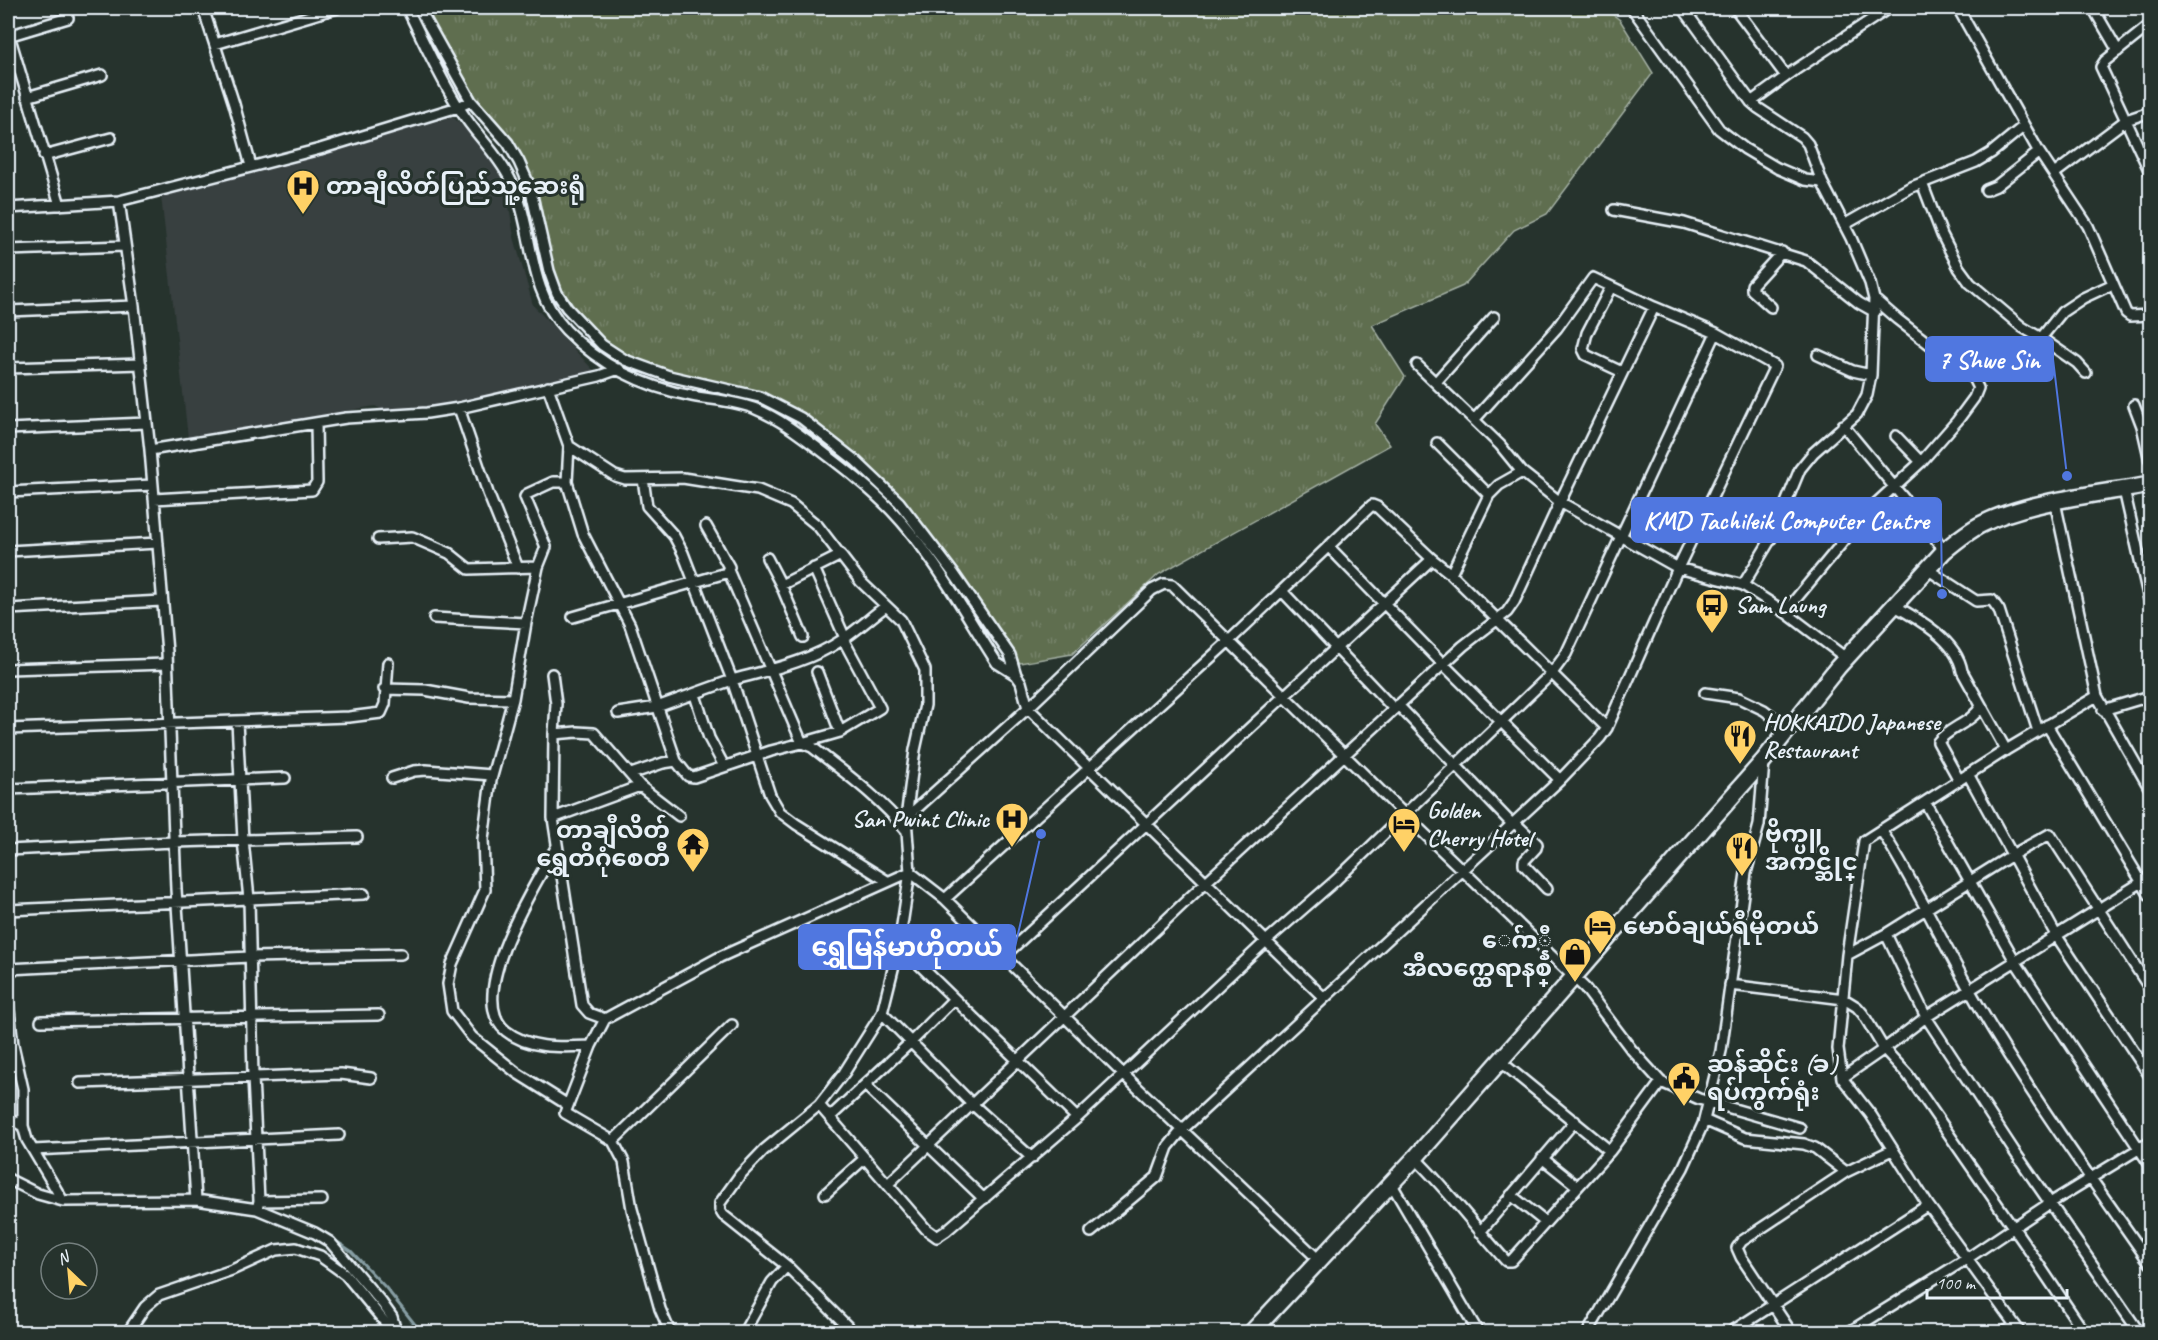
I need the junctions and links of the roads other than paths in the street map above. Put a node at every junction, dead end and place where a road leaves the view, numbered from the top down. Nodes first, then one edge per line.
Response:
1 (202, 8) edge
2 (337, 8) edge
3 (406, 8) edge
4 (419, 8) edge
5 (1632, 8) edge
6 (1683, 8) edge
7 (1735, 8) edge
8 (1889, 8) edge
9 (1958, 8) edge
10 (2093, 8) edge
11 (68, 18) dead end
12 (2151, 25) edge
13 (8, 35) edge
14 (215, 45) junction
15 (2118, 51) junction
16 (102, 75) dead end
17 (1786, 76) junction
18 (27, 97) junction
19 (471, 101) junction
20 (1751, 102) junction
21 (458, 107) junction
22 (2151, 112) edge
23 (2126, 120) junction
24 (2024, 126) junction
25 (111, 138) dead end
26 (2039, 152) junction
27 (44, 156) junction
28 (251, 166) junction
29 (2151, 172) edge
30 (2054, 174) junction
31 (1822, 183) junction
32 (1922, 183) junction
33 (1986, 190) dead end
34 (119, 201) junction
35 (60, 205) junction
36 (8, 208) edge
37 (1614, 210) dead end
38 (1844, 225) junction
39 (124, 246) junction
40 (8, 250) edge
41 (1782, 252) junction
42 (2113, 284) junction
43 (1611, 287) junction
44 (1874, 298) junction
45 (134, 306) junction
46 (1654, 307) junction
47 (1771, 307) dead end
48 (8, 311) edge
49 (1875, 312) junction
50 (2151, 315) edge
51 (1494, 317) dead end
52 (1716, 333) junction
53 (2041, 338) junction
54 (1818, 355) dead end
55 (625, 360) junction
56 (141, 364) junction
57 (1417, 365) dead end
58 (8, 368) edge
59 (618, 371) junction
60 (1622, 372) junction
61 (2086, 373) dead end
62 (1871, 375) junction
63 (1436, 382) junction
64 (548, 387) junction
65 (2134, 405) dead end
66 (459, 408) junction
67 (1474, 420) junction
68 (146, 423) junction
69 (316, 423) junction
70 (1843, 424) junction
71 (8, 429) edge
72 (1896, 436) dead end
73 (1437, 443) dead end
74 (569, 446) junction
75 (150, 450) junction
76 (2151, 461) edge
77 (1921, 462) junction
78 (1522, 472) junction
79 (643, 479) junction
80 (567, 482) junction
81 (153, 485) junction
82 (2151, 485) edge
83 (1894, 487) junction
84 (2124, 490) junction
85 (8, 492) edge
86 (1489, 495) junction
87 (154, 499) junction
88 (1560, 502) junction
89 (2055, 502) junction
90 (706, 526) dead end
91 (1620, 536) junction
92 (378, 539) dead end
93 (158, 543) junction
94 (1328, 546) junction
95 (8, 551) edge
96 (1944, 551) junction
97 (841, 555) junction
98 (767, 558) dead end
99 (1432, 559) junction
100 (538, 567) junction
101 (518, 568) junction
102 (814, 568) junction
103 (1678, 568) junction
104 (1927, 569) junction
105 (728, 570) junction
106 (1451, 574) junction
107 (695, 581) junction
108 (781, 585) junction
109 (1743, 585) junction
110 (1282, 591) junction
111 (162, 602) junction
112 (1384, 602) junction
113 (619, 603) junction
114 (2151, 604) edge
115 (1893, 605) junction
116 (886, 606) junction
117 (8, 609) edge
118 (1785, 612) junction
119 (573, 617) dead end
120 (434, 618) dead end
121 (1496, 620) junction
122 (526, 623) junction
123 (803, 637) dead end
124 (844, 639) junction
125 (1229, 641) junction
126 (1335, 648) junction
127 (1846, 658) junction
128 (388, 663) dead end
129 (167, 664) junction
130 (1443, 664) junction
131 (8, 669) edge
132 (770, 670) junction
133 (817, 672) dead end
134 (1552, 673) junction
135 (552, 674) dead end
136 (1016, 675) junction
137 (732, 680) junction
138 (384, 689) junction
139 (1705, 693) dead end
140 (695, 695) junction
141 (1284, 695) junction
142 (2097, 696) junction
143 (2151, 696) edge
144 (513, 699) junction
145 (1982, 706) junction
146 (657, 707) junction
147 (1396, 707) junction
148 (1028, 708) junction
149 (2103, 710) junction
150 (618, 713) dead end
151 (237, 721) junction
152 (1501, 722) junction
153 (169, 723) junction
154 (2048, 725) junction
155 (1607, 728) junction
156 (1788, 728) junction
157 (8, 729) edge
158 (2038, 731) junction
159 (840, 732) junction
160 (554, 734) junction
161 (802, 743) junction
162 (2006, 750) junction
163 (1345, 754) junction
164 (756, 756) junction
165 (1764, 760) junction
166 (676, 761) junction
167 (724, 766) junction
168 (1454, 766) junction
169 (1088, 768) junction
170 (631, 774) junction
171 (1968, 774) junction
172 (492, 775) junction
173 (2147, 776) edge
174 (285, 778) dead end
175 (392, 778) dead end
176 (239, 779) junction
177 (1560, 780) junction
178 (1959, 780) junction
179 (172, 782) junction
180 (640, 786) junction
181 (8, 789) edge
182 (2151, 789) edge
183 (1924, 802) junction
184 (1404, 814) junction
185 (679, 816) dead end
186 (553, 818) junction
187 (906, 818) junction
188 (1513, 823) junction
189 (1144, 824) junction
190 (1881, 830) junction
191 (907, 831) junction
192 (357, 837) dead end
193 (243, 840) junction
194 (174, 842) junction
195 (557, 846) junction
196 (8, 850) edge
197 (2012, 855) junction
198 (1464, 870) junction
199 (910, 872) junction
200 (2146, 880) edge
201 (887, 881) junction
202 (1206, 882) junction
203 (1969, 882) junction
204 (1547, 889) dead end
205 (364, 894) dead end
206 (2151, 896) edge
207 (249, 899) junction
208 (945, 899) junction
209 (177, 901) junction
210 (1927, 909) junction
211 (8, 910) edge
212 (2098, 910) junction
213 (1886, 934) junction
214 (2056, 935) junction
215 (1265, 942) junction
216 (899, 945) junction
217 (401, 954) dead end
218 (1004, 956) junction
219 (1847, 956) junction
220 (250, 957) junction
221 (2015, 961) junction
222 (181, 962) junction
223 (8, 969) edge
224 (1573, 977) junction
225 (1730, 985) junction
226 (2151, 989) edge
227 (1970, 990) junction
228 (1323, 997) junction
229 (954, 999) junction
230 (1844, 999) junction
231 (8, 1001) edge
232 (882, 1013) junction
233 (380, 1015) dead end
234 (1065, 1016) junction
235 (251, 1017) junction
236 (1926, 1017) junction
237 (605, 1018) junction
238 (185, 1019) junction
239 (41, 1021) dead end
240 (732, 1025) dead end
241 (911, 1042) junction
242 (591, 1046) junction
243 (1884, 1049) junction
244 (1017, 1060) junction
245 (1500, 1061) junction
246 (1123, 1074) junction
247 (2151, 1076) edge
248 (253, 1077) junction
249 (371, 1078) dead end
250 (1842, 1078) junction
251 (189, 1079) junction
252 (1661, 1082) junction
253 (80, 1083) dead end
254 (865, 1085) junction
255 (1709, 1102) junction
256 (971, 1103) junction
257 (568, 1105) junction
258 (819, 1105) junction
259 (830, 1116) junction
260 (8, 1118) edge
261 (1077, 1118) junction
262 (1704, 1120) junction
263 (1575, 1121) junction
264 (22, 1126) junction
265 (1800, 1128) dead end
266 (1182, 1130) junction
267 (339, 1136) dead end
268 (256, 1139) junction
269 (192, 1141) junction
270 (613, 1142) junction
271 (2151, 1142) edge
272 (928, 1145) junction
273 (33, 1150) junction
274 (1892, 1150) junction
275 (2139, 1150) junction
276 (1610, 1151) junction
277 (865, 1158) junction
278 (1032, 1158) junction
279 (1415, 1158) junction
280 (1542, 1158) junction
281 (2151, 1165) edge
282 (1846, 1172) junction
283 (2091, 1178) junction
284 (8, 1179) edge
285 (1391, 1183) junction
286 (888, 1184) junction
287 (1577, 1186) junction
288 (825, 1194) dead end
289 (1511, 1195) junction
290 (984, 1199) junction
291 (196, 1200) junction
292 (322, 1200) dead end
293 (63, 1201) junction
294 (2050, 1203) junction
295 (258, 1205) junction
296 (1928, 1205) junction
297 (1545, 1222) junction
298 (2014, 1228) junction
299 (1091, 1232) dead end
300 (1480, 1232) junction
301 (1968, 1258) junction
302 (1320, 1261) junction
303 (2151, 1263) edge
304 (787, 1266) junction
305 (1774, 1305) junction
306 (2017, 1329) edge
307 (128, 1332) edge
308 (395, 1332) edge
309 (670, 1332) edge
310 (744, 1332) edge
311 (853, 1332) edge
312 (1252, 1332) edge
313 (1478, 1332) edge
314 (1588, 1332) edge
315 (1731, 1332) edge
316 (1791, 1332) edge
317 (1849, 1332) edge
318 (2004, 1332) edge
319 (2084, 1332) edge
320 (2139, 1332) edge

1 - 14 street
2 - 14 street
3 - 21 street
4 - 19 street
5 - 31 street
6 - 20 street
7 - 17 street
8 - 17 street
9 - 24 street
10 - 15 street
11 - 13 street
12 - 15 street
13 - 18 street
14 - 28 street
15 - 23 street
16 - 18 street
17 - 20 street
18 - 27 street
19 - 21 street
19 - 55 street
20 - 31 street
21 - 28 street
21 - 59 street
22 - 23 street
23 - 29 street
23 - 30 street
24 - 26 street
24 - 32 street
25 - 27 street
26 - 30 street
26 - 33 street
27 - 35 street
28 - 34 street
30 - 42 street
31 - 38 street
32 - 38 street
32 - 53 street
34 - 35 street
34 - 39 street
35 - 36 street
37 - 41 street
38 - 44 street
39 - 40 street
39 - 45 street
41 - 47 street
41 - 49 street
42 - 50 street
42 - 53 street
43 - 46 street
43 - 60 street
43 - 67 street
44 - 49 street
44 - 77 street
45 - 48 street
45 - 56 street
46 - 52 street
46 - 60 street
49 - 62 street
51 - 63 street
52 - 91 street
52 - 103 street
53 - 61 street
54 - 62 street
55 - 59 street
55 - 136 street
56 - 58 street
56 - 68 street
57 - 63 street
59 - 64 street
59 - 136 street
60 - 88 street
62 - 70 street
63 - 67 street
64 - 66 street
64 - 74 street
65 - 76 street
66 - 69 street
66 - 101 street
67 - 78 street
68 - 71 street
68 - 75 street
69 - 75 street
69 - 87 street
70 - 83 street
70 - 109 street
72 - 77 street
73 - 86 street
74 - 79 street
74 - 80 street
75 - 81 street
77 - 83 street
78 - 86 street
78 - 88 street
79 - 97 street
79 - 107 street
80 - 100 street
80 - 113 street
81 - 85 street
81 - 87 street
82 - 84 main road
83 - 96 street
83 - 118 street
84 - 89 main road
84 - 114 street
86 - 106 street
87 - 93 street
88 - 91 street
88 - 121 street
89 - 96 main road
89 - 142 street
90 - 105 street
91 - 103 street
91 - 134 street
92 - 101 street
93 - 95 street
93 - 111 street
94 - 99 street
94 - 110 street
94 - 112 street
96 - 104 main road
97 - 102 street
97 - 116 street
98 - 108 street
99 - 106 street
99 - 112 street
100 - 101 street
100 - 122 street
102 - 108 street
102 - 124 street
103 - 109 street
103 - 155 street
104 - 115 main road
104 - 158 street
105 - 107 street
105 - 132 street
106 - 121 street
107 - 113 street
107 - 137 street
108 - 123 street
109 - 118 street
110 - 125 street
110 - 126 street
111 - 117 street
111 - 129 street
112 - 126 street
112 - 130 street
113 - 119 street
113 - 146 street
115 - 127 main road
115 - 145 street
116 - 124 street
116 - 187 street
118 - 127 street
120 - 122 street
121 - 130 street
121 - 134 street
122 - 144 street
124 - 132 street
124 - 159 street
125 - 141 street
125 - 148 street
125 - 169 street
126 - 141 street
126 - 147 street
127 - 156 main road
128 - 138 street
129 - 131 street
129 - 153 street
130 - 147 street
130 - 152 street
132 - 137 street
132 - 161 street
133 - 159 street
134 - 152 street
134 - 155 street
135 - 160 street
136 - 148 street
137 - 140 street
137 - 164 street
138 - 144 street
138 - 151 street
139 - 156 street
140 - 146 street
140 - 167 street
141 - 163 street
141 - 189 street
142 - 149 street
142 - 154 street
143 - 149 street
144 - 172 street
145 - 162 street
145 - 178 street
146 - 150 street
146 - 166 street
147 - 163 street
147 - 168 street
148 - 169 street
148 - 187 street
149 - 173 street
151 - 153 street
151 - 176 street
152 - 168 street
152 - 177 street
153 - 157 street
153 - 179 street
154 - 158 street
154 - 200 street
155 - 177 street
156 - 165 main road
158 - 162 street
159 - 161 street
160 - 170 street
160 - 186 street
161 - 164 street
161 - 191 street
162 - 171 street
163 - 184 street
163 - 202 street
164 - 167 street
164 - 201 street
165 - 224 main road
165 - 225 street
166 - 167 street
166 - 170 street
168 - 184 street
168 - 188 street
169 - 189 street
169 - 208 street
170 - 180 street
171 - 178 street
171 - 197 street
172 - 175 street
172 - 257 street
173 - 182 street
174 - 176 street
176 - 179 street
176 - 193 street
177 - 188 street
178 - 183 street
179 - 181 street
179 - 194 street
180 - 185 street
180 - 186 street
183 - 190 street
183 - 203 street
184 - 198 street
184 - 215 street
186 - 195 street
187 - 191 street
188 - 198 street
188 - 204 street
189 - 202 street
189 - 218 street
190 - 210 street
190 - 219 street
191 - 199 street
192 - 193 street
193 - 194 street
193 - 207 street
194 - 196 street
194 - 209 street
195 - 237 street
195 - 242 street
197 - 203 street
197 - 212 street
197 - 214 street
198 - 224 street
198 - 228 street
199 - 201 street
199 - 208 street
199 - 216 street
200 - 206 street
200 - 212 street
201 - 237 street
202 - 215 street
202 - 234 street
203 - 210 street
203 - 221 street
205 - 207 street
207 - 209 street
207 - 220 street
208 - 218 street
209 - 211 street
209 - 222 street
210 - 213 street
210 - 227 street
212 - 214 street
212 - 226 street
213 - 219 street
213 - 236 street
214 - 221 street
214 - 247 street
215 - 228 street
215 - 246 street
216 - 229 street
216 - 232 street
217 - 220 street
218 - 234 street
219 - 230 street
220 - 222 street
220 - 235 street
221 - 227 street
221 - 275 street
222 - 223 street
222 - 238 street
224 - 245 main road
224 - 252 street
225 - 230 street
225 - 255 street
227 - 236 street
227 - 283 street
228 - 266 street
229 - 241 street
229 - 244 street
230 - 243 street
230 - 250 street
231 - 264 street
232 - 241 street
232 - 258 street
233 - 235 street
234 - 244 street
234 - 246 street
235 - 238 street
235 - 248 street
236 - 243 street
236 - 294 street
237 - 242 street
238 - 239 street
238 - 251 street
240 - 270 street
241 - 254 street
241 - 256 street
242 - 257 street
243 - 250 street
243 - 298 street
244 - 256 street
244 - 261 street
245 - 263 street
245 - 279 main road
246 - 261 street
246 - 266 street
248 - 249 street
248 - 251 street
248 - 268 street
250 - 274 street
251 - 253 street
251 - 269 street
252 - 255 street
252 - 276 street
254 - 259 street
254 - 272 street
255 - 262 street
255 - 265 street
256 - 272 street
256 - 278 street
257 - 270 street
258 - 259 street
258 - 304 street
259 - 277 street
260 - 264 street
261 - 278 street
262 - 282 street
262 - 314 street
263 - 276 street
263 - 280 street
264 - 273 street
266 - 299 street
266 - 302 street
267 - 268 street
268 - 269 street
268 - 295 street
269 - 273 street
269 - 291 street
270 - 309 street
271 - 275 street
272 - 286 street
272 - 290 street
273 - 293 street
274 - 282 street
274 - 296 street
275 - 281 street
275 - 283 street
276 - 287 street
277 - 286 street
277 - 288 street
278 - 290 street
279 - 285 main road
279 - 300 street
280 - 287 street
280 - 289 street
282 - 305 street
283 - 294 street
283 - 303 street
284 - 293 street
285 - 302 main road
285 - 313 street
286 - 290 street
287 - 297 street
289 - 297 street
289 - 300 street
291 - 293 street
291 - 295 street
292 - 295 street
294 - 298 street
294 - 320 street
295 - 308 street
296 - 301 street
296 - 305 street
297 - 300 street
298 - 301 street
298 - 319 street
301 - 306 street
301 - 317 street
302 - 312 main road
304 - 310 street
304 - 311 street
305 - 315 street
305 - 316 street
306 - 318 street
307 - 308 street

